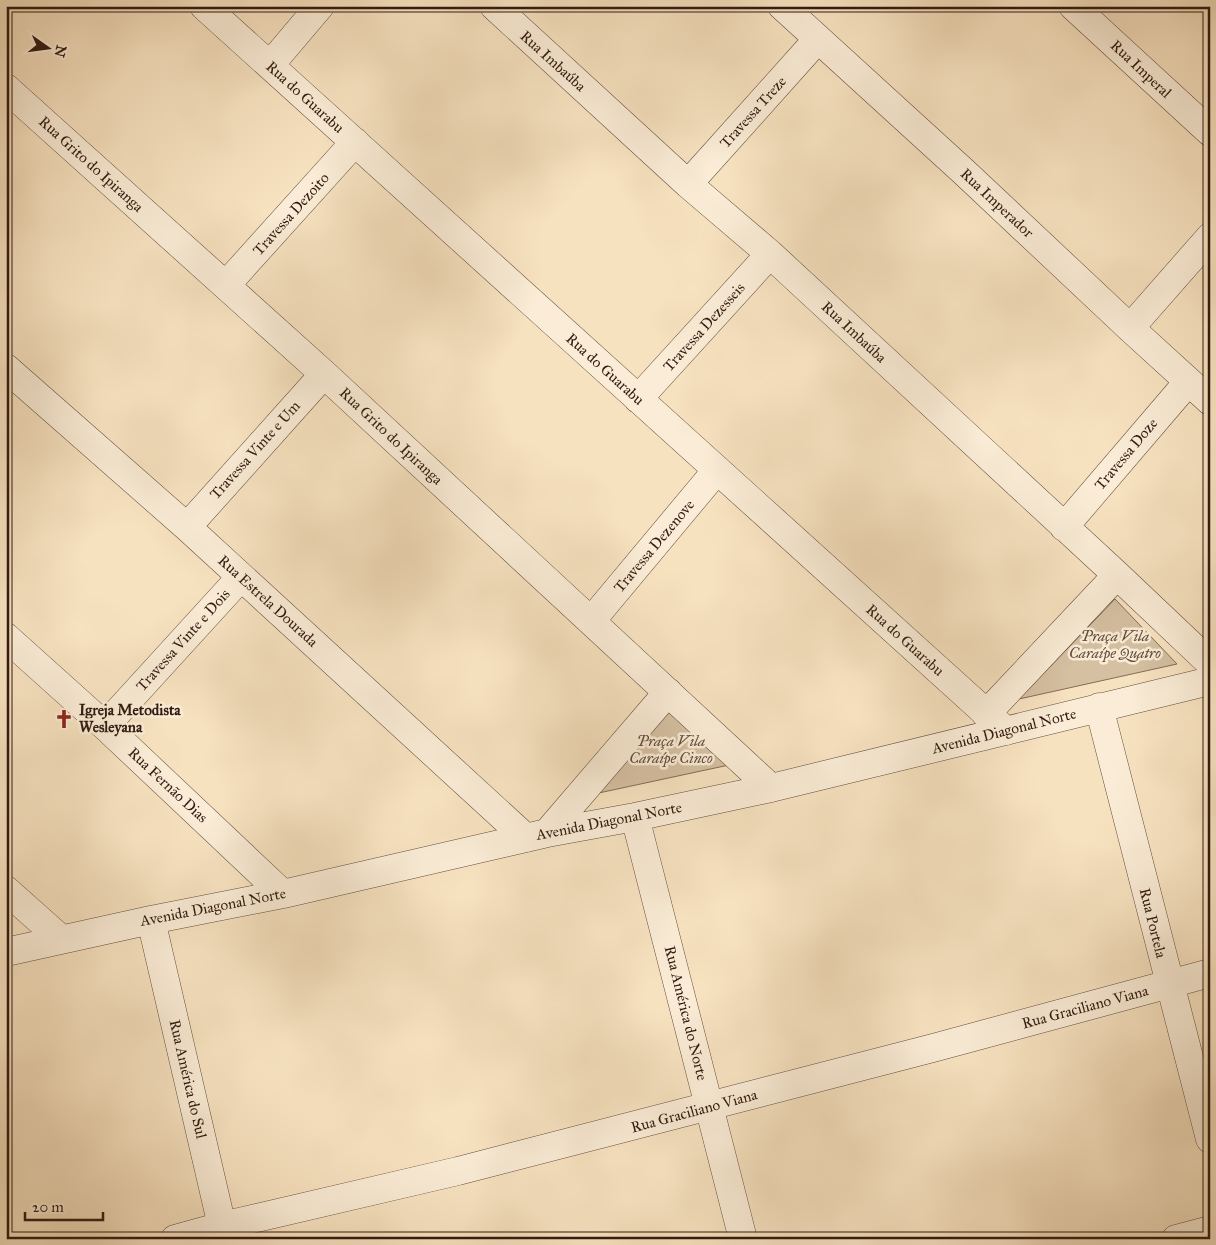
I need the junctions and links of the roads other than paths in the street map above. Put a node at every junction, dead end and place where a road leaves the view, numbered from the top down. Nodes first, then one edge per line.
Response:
1 (204, 6) edge
2 (320, 6) edge
3 (494, 6) edge
4 (782, 6) edge
5 (1073, 6) edge
6 (817, 40) junction
7 (270, 65) junction
8 (6, 88) edge
9 (1210, 132) edge
10 (355, 142) junction
11 (688, 184) junction
12 (1210, 237) edge
13 (770, 254) junction
14 (226, 285) junction
15 (1130, 328) junction
16 (6, 368) edge
17 (324, 374) junction
18 (1188, 382) junction
19 (638, 400) junction
20 (1210, 401) edge
21 (717, 470) junction
22 (186, 527) junction
23 (1064, 527) junction
24 (1117, 575) junction
25 (241, 577) junction
26 (592, 621) junction
27 (6, 637) edge
28 (1210, 663) edge
29 (1210, 681) edge
30 (668, 692) junction
31 (1099, 707) junction
32 (996, 722) junction
33 (105, 726) junction
34 (771, 788) junction
35 (636, 817) junction
36 (536, 835) junction
37 (6, 890) edge
38 (283, 894) junction
39 (151, 920) junction
40 (61, 939) junction
41 (6, 952) edge
42 (1210, 973) edge
43 (1169, 984) junction
44 (710, 1106) junction
45 (1210, 1139) edge
46 (1210, 1230) edge
47 (224, 1232) edge
48 (175, 1239) edge
49 (743, 1239) edge
50 (1176, 1239) edge

1 - 7 street, Rua do Guarabu
2 - 7 street
3 - 11 street, Rua Imbaúba
4 - 6 street, Rua Imperador
5 - 9 street, Rua Imperal
6 - 11 street, Travessa Treze
6 - 15 street, Rua Imperador
7 - 10 street, Rua do Guarabu
8 - 14 street, Rua Grito do Ipiranga
10 - 14 street, Travessa Dezoito
10 - 19 street, Rua do Guarabu
11 - 13 street, Rua Imbaúba
12 - 15 street
13 - 19 street, Travessa Dezesseis
13 - 23 street, Rua Imbaúba
14 - 17 street, Rua Grito do Ipiranga
15 - 18 street, Rua Imperador
16 - 22 street, Rua Estrela Dourada
17 - 22 street, Travessa Vinte e Um
17 - 26 street, Rua Grito do Ipiranga
18 - 20 street, Rua Imperador
18 - 23 street, Travessa Doze
19 - 21 street, Rua do Guarabu
21 - 26 street, Travessa Dezenove
21 - 32 street, Rua do Guarabu
22 - 25 street, Rua Estrela Dourada
23 - 24 street, Rua Imbaúba
24 - 28 street, Rua Imbaúba
24 - 32 street
25 - 33 street, Travessa Vinte e Dois
25 - 36 street, Rua Estrela Dourada
26 - 30 street, Rua Grito do Ipiranga
27 - 33 street, Rua Fernão Dias
29 - 31 street, Avenida Diagonal Norte
30 - 34 street, Rua Grito do Ipiranga
30 - 36 street
31 - 32 street, Avenida Diagonal Norte
31 - 43 street, Rua Portela
32 - 34 street, Avenida Diagonal Norte
33 - 38 street, Rua Fernão Dias
34 - 35 street, Avenida Diagonal Norte
35 - 36 street, Avenida Diagonal Norte
35 - 44 street, Rua América do Norte
36 - 38 street, Avenida Diagonal Norte
37 - 40 street
38 - 39 street, Avenida Diagonal Norte
39 - 40 street, Avenida Diagonal Norte
39 - 47 street, Rua América do Sul
40 - 41 street, Avenida Diagonal Norte
42 - 43 street, Rua Graciliano Viana
43 - 44 street, Rua Graciliano Viana
43 - 45 street, Rua Portela
44 - 47 street, Rua Graciliano Viana
44 - 49 street, Rua América do Norte
46 - 50 street
47 - 48 street, Rua Graciliano Viana

